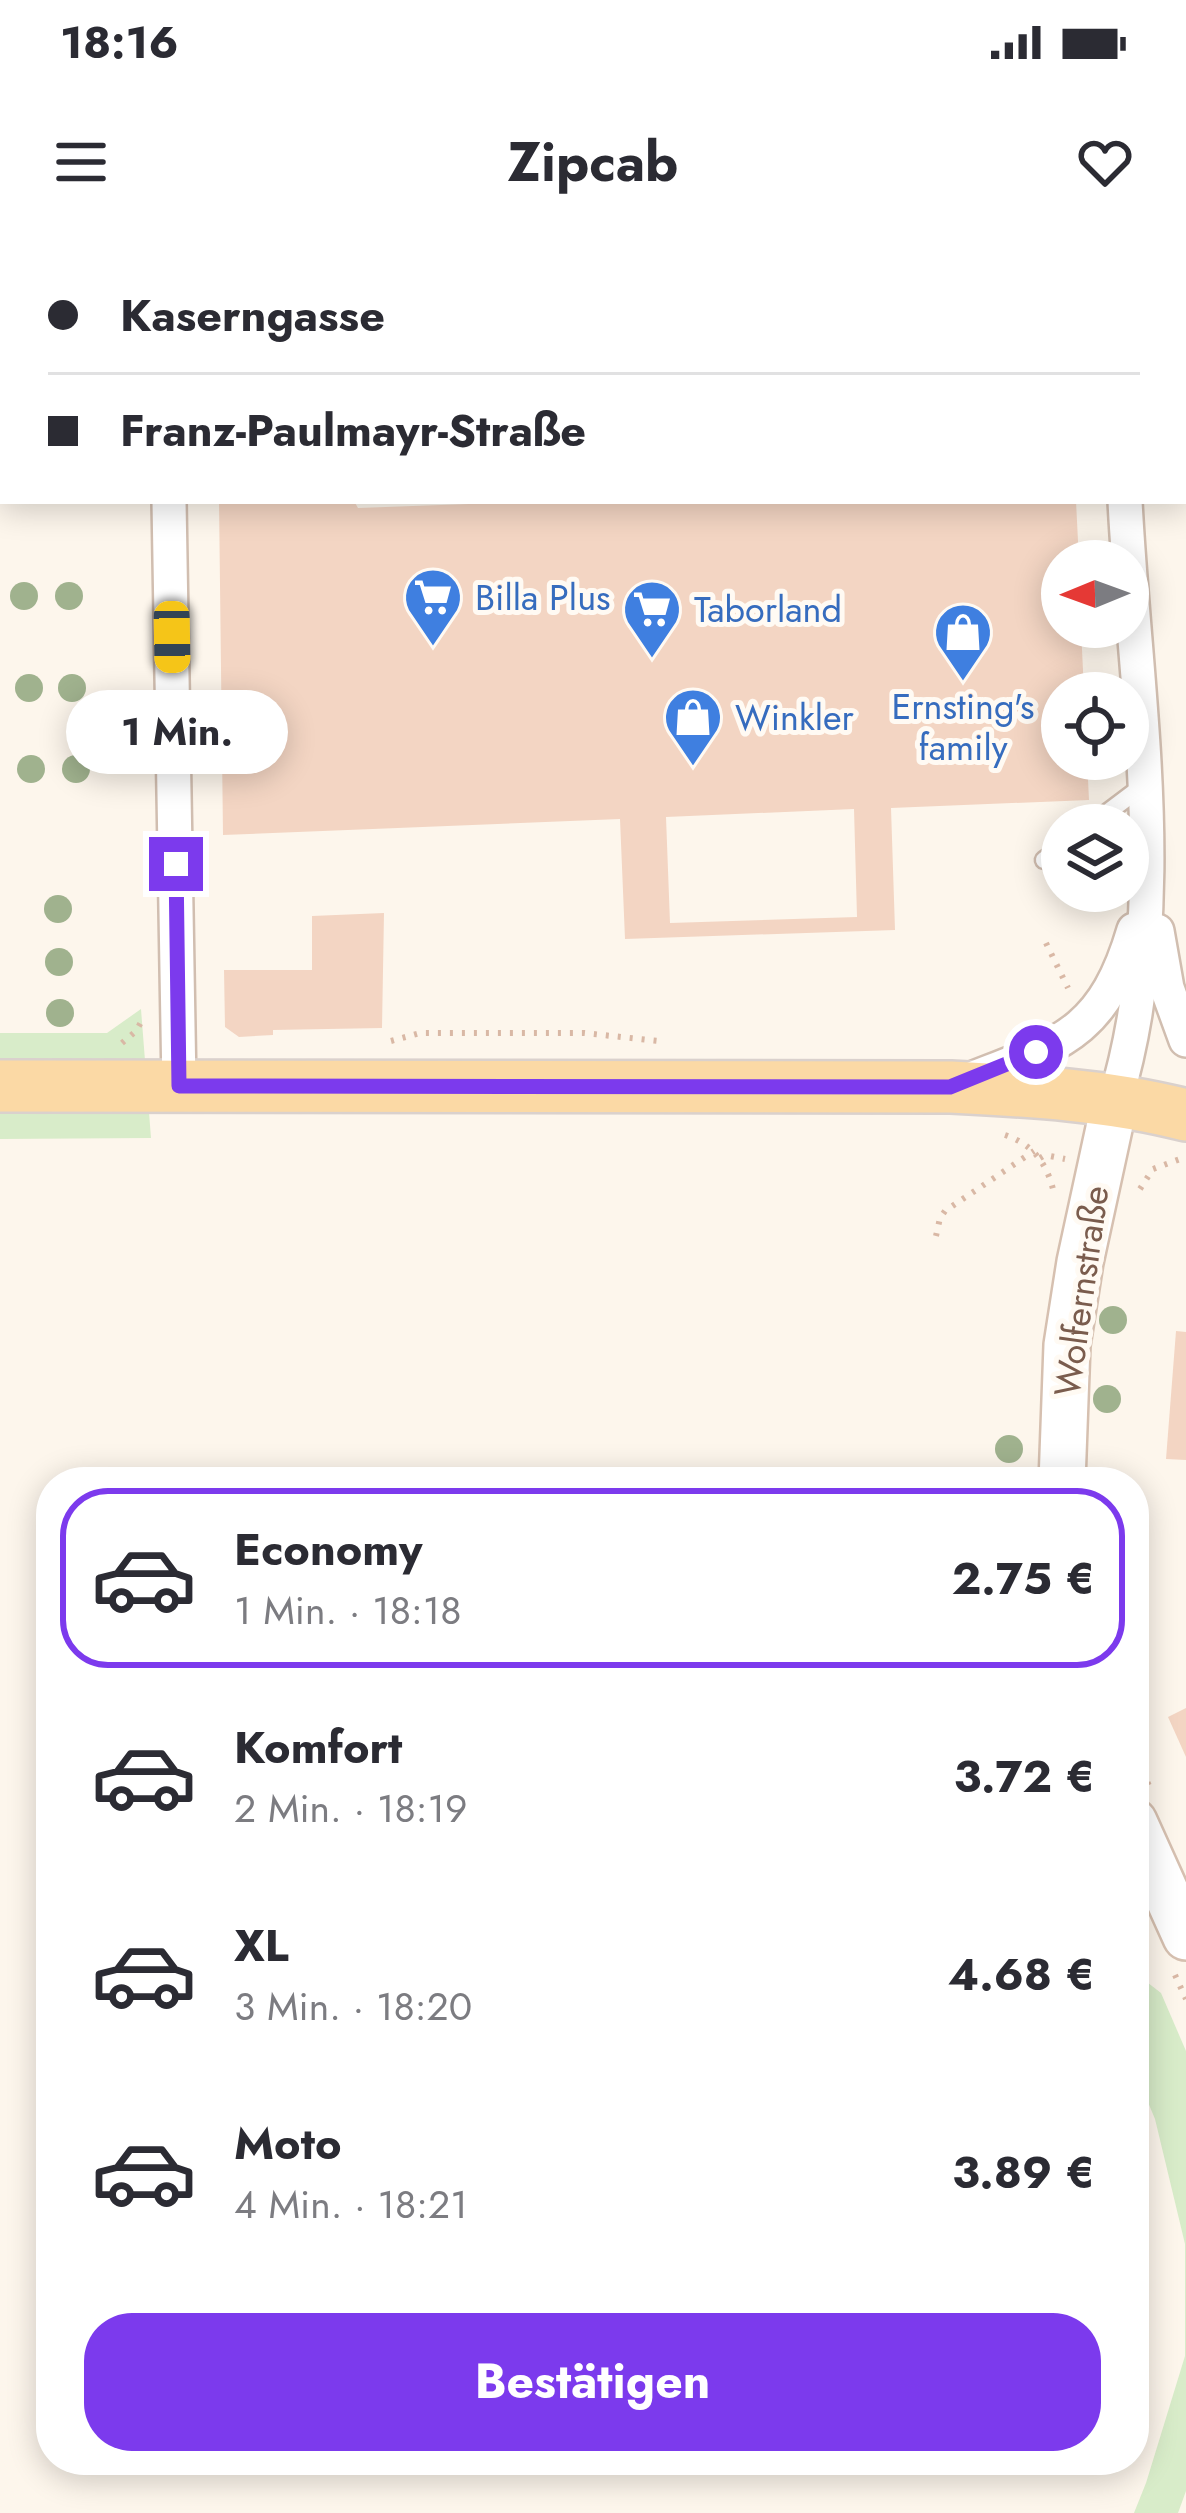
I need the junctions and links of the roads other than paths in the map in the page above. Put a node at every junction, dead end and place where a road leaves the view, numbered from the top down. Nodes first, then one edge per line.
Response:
1 (169, 504) edge
2 (1125, 504) edge
3 (1145, 784) junction
4 (1119, 804) edge
5 (1144, 804) edge
6 (1149, 907) edge
7 (1135, 912) edge
8 (1141, 912) edge
9 (1186, 1040) edge
10 (179, 1068) junction
11 (0, 1086) edge
12 (950, 1087) junction
13 (1115, 1101) junction
14 (1186, 1115) edge
15 (1063, 1467) edge
16 (1149, 1855) edge
17 (1186, 1937) edge

1 - 10 street
2 - 3 street
3 - 4 lane
3 - 5 street
6 - 9 street
7 - 12 street
8 - 13 street
10 - 11 main road
10 - 12 main road
12 - 13 main road
13 - 14 main road
13 - 15 main road, Wolfernstraße
16 - 17 main road

